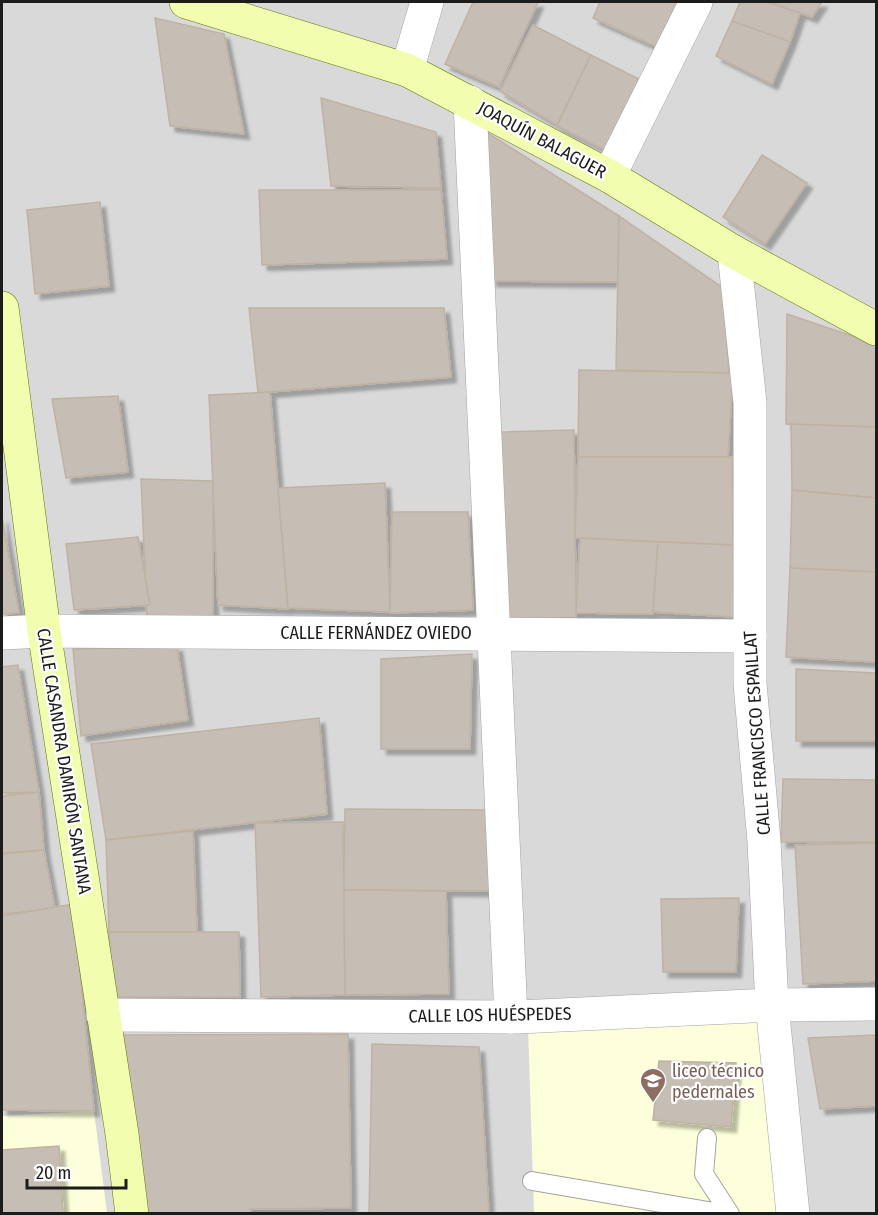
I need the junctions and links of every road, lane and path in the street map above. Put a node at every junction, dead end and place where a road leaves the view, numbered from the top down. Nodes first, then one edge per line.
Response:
1 (186, 2) edge
2 (427, 2) edge
3 (696, 2) edge
4 (407, 70) junction
5 (470, 102) junction
6 (609, 176) junction
7 (734, 252) junction
8 (2, 308) edge
9 (876, 329) edge
10 (44, 631) junction
11 (2, 633) edge
12 (493, 634) junction
13 (750, 636) junction
14 (876, 1004) edge
15 (772, 1005) junction
16 (103, 1015) junction
17 (511, 1017) junction
18 (707, 1138) dead end
19 (532, 1181) dead end
20 (132, 1214) edge
21 (728, 1214) edge
22 (793, 1214) edge

1 - 4 main road, JOAQUÍN BALAGUER
2 - 4 street
3 - 6 street
4 - 5 main road, JOAQUÍN BALAGUER
5 - 6 main road, JOAQUÍN BALAGUER
5 - 12 street
6 - 7 main road, JOAQUÍN BALAGUER
7 - 9 main road, JOAQUÍN BALAGUER
7 - 13 street, CALLE FRANCISCO ESPAILLAT
8 - 10 main road, CALLE CASANDRA DAMIRÓN SANTANA
10 - 11 street, CALLE FERNÁNDEZ OVIEDO
10 - 12 street, CALLE FERNÁNDEZ OVIEDO
10 - 16 main road, CALLE CASANDRA DAMIRÓN SANTANA
12 - 13 street, CALLE FERNÁNDEZ OVIEDO
12 - 17 street
13 - 15 street, CALLE FRANCISCO ESPAILLAT
14 - 15 street, CALLE LOS HUÉSPEDES
15 - 17 street, CALLE LOS HUÉSPEDES
15 - 22 street, CALLE FRANCISCO ESPAILLAT
16 - 17 street, CALLE LOS HUÉSPEDES
16 - 20 main road, CALLE CASANDRA DAMIRÓN SANTANA
18 - 21 lane
19 - 21 lane

